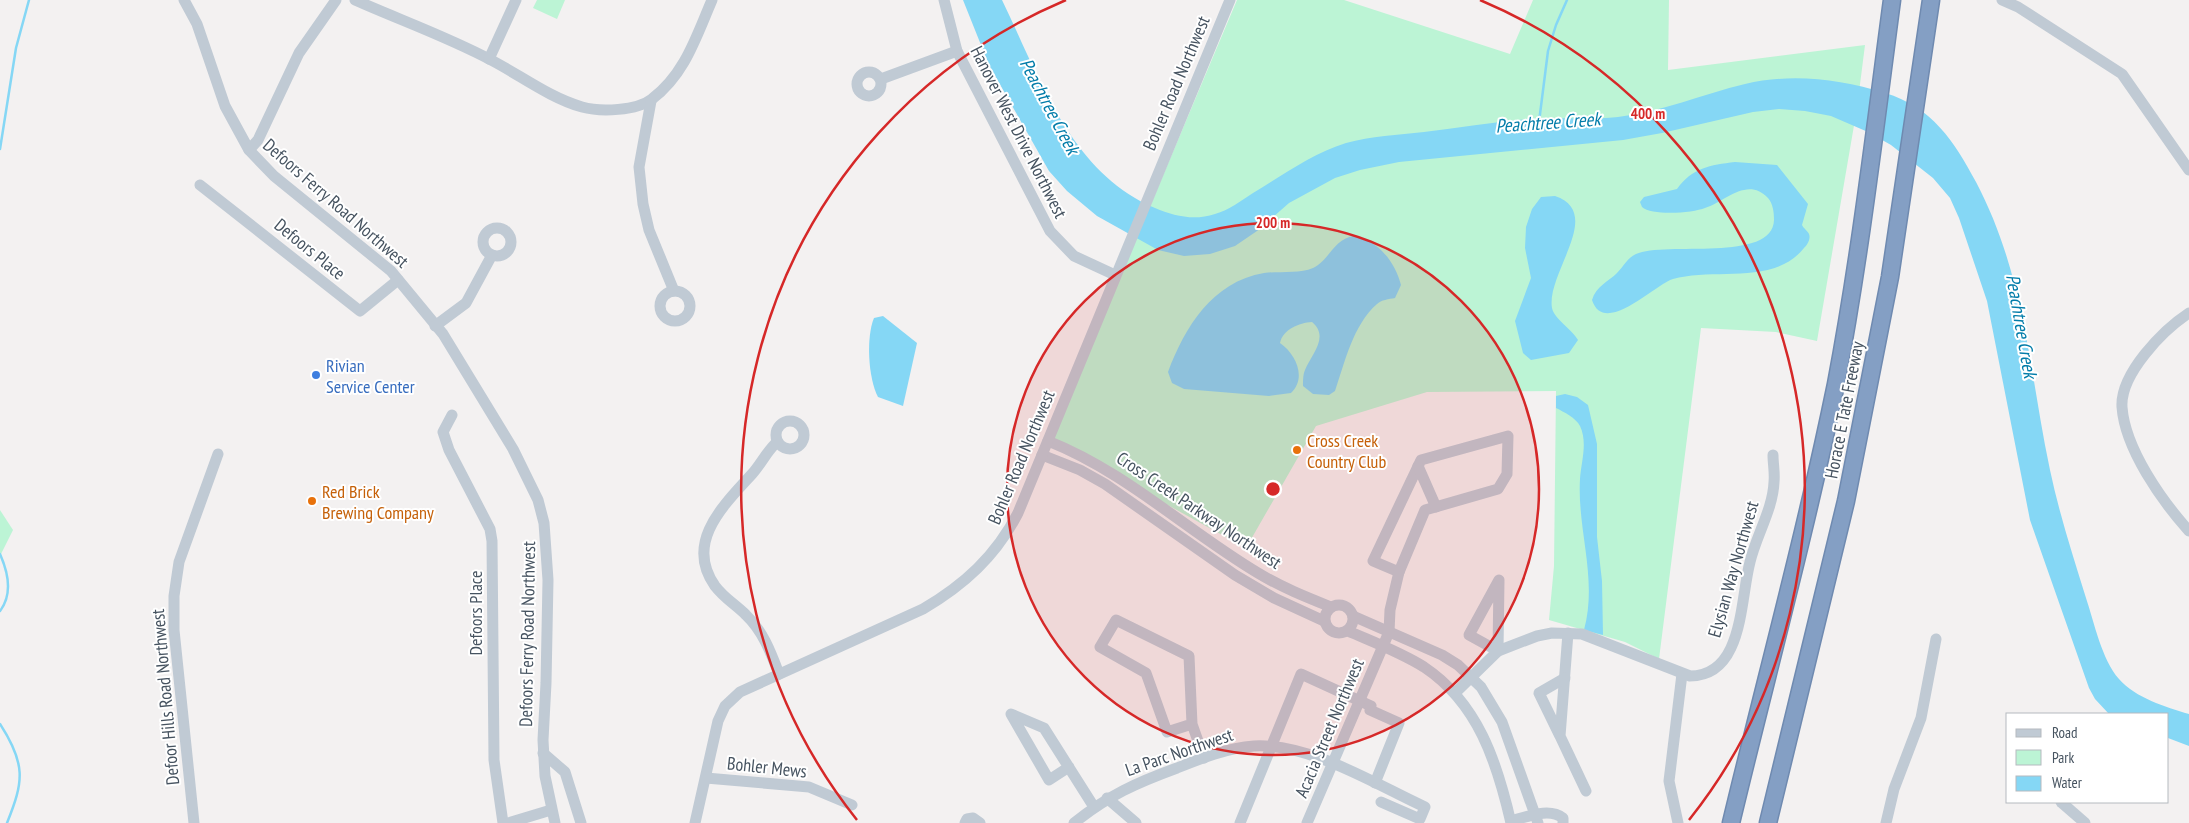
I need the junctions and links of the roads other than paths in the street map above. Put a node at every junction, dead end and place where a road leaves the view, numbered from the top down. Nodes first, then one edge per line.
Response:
1 (184, 0) edge
2 (336, 0) edge
3 (356, 0) edge
4 (516, 0) edge
5 (712, 0) edge
6 (944, 0) edge
7 (1230, 0) edge
8 (1892, 0) edge
9 (1931, 0) edge
10 (2002, 0) edge
11 (2016, 3) edge
12 (957, 51) junction
13 (489, 59) junction
14 (880, 79) dead end
15 (651, 101) junction
16 (249, 150) junction
17 (2189, 170) edge
18 (200, 185) dead end
19 (492, 255) dead end
20 (1115, 274) junction
21 (398, 280) junction
22 (674, 291) dead end
23 (2189, 313) edge
24 (435, 326) junction
25 (452, 415) dead end
26 (1048, 441) junction
27 (778, 442) dead end
28 (218, 454) dead end
29 (1042, 455) junction
30 (1773, 455) dead end
31 (1418, 466) junction
32 (1436, 507) junction
33 (2189, 531) edge
34 (1398, 572) junction
35 (1331, 607) junction
36 (1353, 616) junction
37 (1324, 621) junction
38 (1348, 631) junction
39 (1390, 632) junction
40 (1568, 633) junction
41 (1936, 639) dead end
42 (1383, 647) junction
43 (1498, 651) junction
44 (779, 674) junction
45 (1682, 674) junction
46 (1472, 677) junction
47 (1565, 678) junction
48 (1455, 692) junction
49 (1360, 700) junction
50 (1192, 724) junction
51 (1560, 736) junction
52 (1272, 747) junction
53 (543, 753) junction
54 (1204, 758) junction
55 (1332, 764) junction
56 (1069, 767) junction
57 (706, 778) junction
58 (1375, 784) junction
59 (1586, 792) dead end
60 (1107, 798) junction
61 (1382, 802) dead end
62 (2062, 803) edge
63 (852, 805) dead end
64 (1094, 808) junction
65 (551, 810) junction
66 (1537, 819) edge
67 (578, 822) edge
68 (1511, 822) edge
69 (194, 823) edge
70 (503, 823) edge
71 (508, 823) edge
72 (555, 823) edge
73 (696, 823) edge
74 (965, 823) edge
75 (980, 823) edge
76 (1074, 823) edge
77 (1136, 823) edge
78 (1240, 823) edge
79 (1307, 823) edge
80 (1563, 823) edge
81 (1678, 823) edge
82 (1731, 823) edge
83 (1768, 823) edge
84 (1886, 823) edge
85 (2085, 823) edge

1 - 16 street, Defoors Ferry Road Northwest
2 - 16 street
3 - 13 street
4 - 13 street
5 - 15 street
6 - 12 street, Hanover West Drive Northwest
7 - 20 street, Bohler Road Northwest
8 - 82 highway, Horace E Tate Freeway
9 - 83 highway, Horace E Tate Freeway
10 - 11 street
11 - 17 street
12 - 14 street
12 - 20 street, Hanover West Drive Northwest
13 - 15 street
15 - 22 street
16 - 21 street, Defoors Ferry Road Northwest
18 - 21 street, Defoors Place
19 - 24 street
20 - 26 street, Bohler Road Northwest
21 - 24 street, Defoors Ferry Road Northwest
23 - 33 street
24 - 53 street, Defoors Ferry Road Northwest
25 - 70 street, Defoors Place
26 - 29 street, Bohler Road Northwest
26 - 35 street, Cross Creek Parkway Northwest
27 - 44 street
28 - 69 street, Defoor Hills Road Northwest
29 - 37 street, Cross Creek Parkway Northwest
29 - 44 street, Bohler Road Northwest
30 - 45 street, Elysian Way Northwest
31 - 32 street
31 - 32 street
31 - 34 street
32 - 34 street
34 - 39 street
35 - 36 street
35 - 37 street
36 - 38 street
36 - 39 street
37 - 38 street
38 - 42 street
39 - 42 street, Acacia Street Northwest
39 - 46 street
40 - 43 street, Elysian Way Northwest
40 - 45 street, Elysian Way Northwest
40 - 47 street
41 - 84 street
42 - 48 street
42 - 49 street, Acacia Street Northwest
43 - 43 street
43 - 46 street, Elysian Way Northwest
44 - 57 street, Bohler Road Northwest
45 - 81 street
46 - 48 street, Elysian Way Northwest
46 - 66 street
47 - 51 street
47 - 51 street
48 - 68 street
49 - 52 street
49 - 55 street, Acacia Street Northwest
49 - 58 street
50 - 50 street
50 - 54 street
51 - 59 street
52 - 54 street, La Parc Northwest
52 - 55 street, La Parc Northwest
52 - 78 street
53 - 65 street, Defoors Ferry Road Northwest
53 - 67 street
54 - 60 street, La Parc Northwest
55 - 58 street, La Parc Northwest
55 - 79 street, Acacia Street Northwest
56 - 56 street
56 - 64 street
57 - 63 street, Bohler Mews
57 - 73 street, Bohler Road Northwest
58 - 61 street, La Parc Northwest
60 - 64 street, La Parc Northwest
60 - 77 street
62 - 85 street
64 - 76 street, La Parc Northwest
65 - 71 street
65 - 72 street, Defoors Ferry Road Northwest
66 - 68 street
66 - 80 street
74 - 75 street

